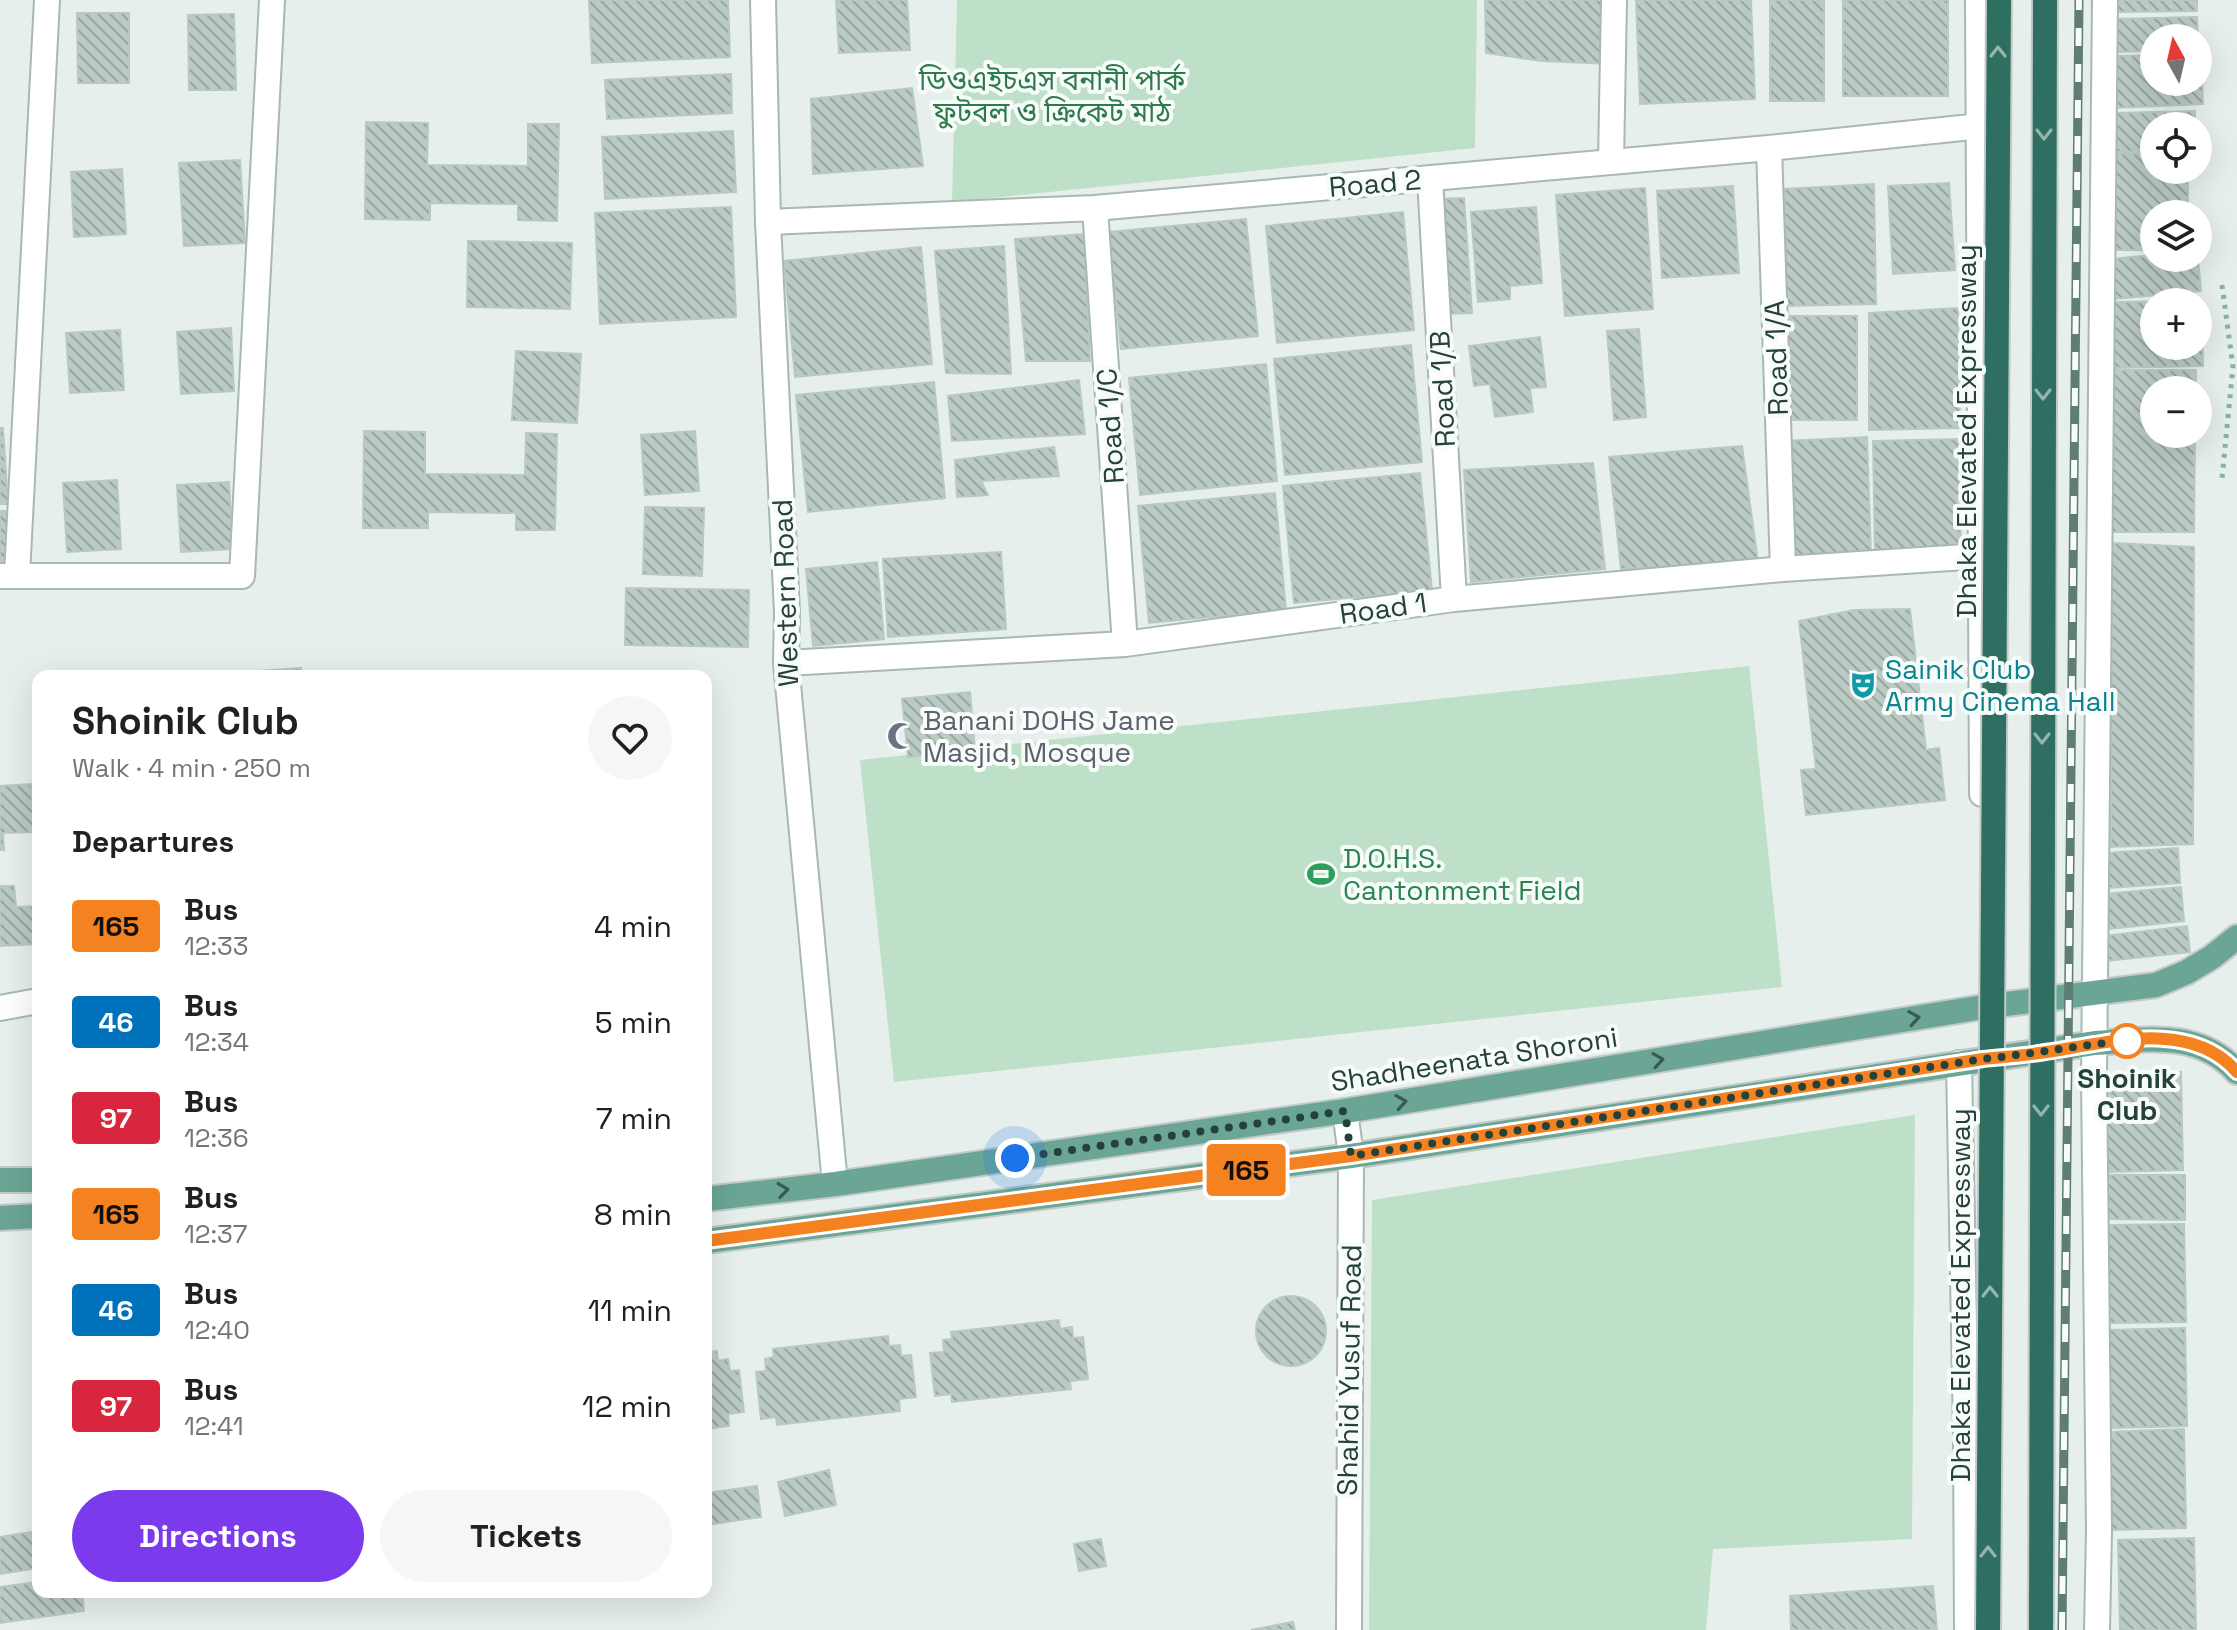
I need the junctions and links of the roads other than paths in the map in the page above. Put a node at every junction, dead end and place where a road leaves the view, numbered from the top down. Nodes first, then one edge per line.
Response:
1 (47, 0) edge
2 (272, 0) edge
3 (763, 0) edge
4 (1614, 0) edge
5 (1978, 0) edge
6 (1999, 0) edge
7 (2045, 0) edge
8 (2105, 0) edge
9 (1981, 126) junction
10 (1769, 148) junction
11 (1611, 161) junction
12 (1430, 179) junction
13 (1095, 208) junction
14 (768, 222) junction
15 (1981, 556) junction
16 (1783, 569) junction
17 (9, 575) edge
18 (1454, 599) junction
19 (1125, 644) junction
20 (786, 663) junction
21 (2237, 937) edge
22 (2095, 994) junction
23 (32, 1002) edge
24 (1983, 1007) junction
25 (0, 1008) edge
26 (2095, 1043) junction
27 (1971, 1061) junction
28 (2237, 1072) edge
29 (1345, 1111) junction
30 (1351, 1156) junction
31 (0, 1180) edge
32 (32, 1180) edge
33 (835, 1184) junction
34 (712, 1198) edge
35 (32, 1216) edge
36 (0, 1218) edge
37 (712, 1240) edge
38 (1349, 1630) edge
39 (1967, 1630) edge
40 (1988, 1630) edge
41 (2041, 1630) edge
42 (2097, 1630) edge

1 - 17 street
2 - 17 street
3 - 14 street, Western Road
4 - 11 street
5 - 9 street
40 -> 6 highway, Dhaka Elevated Expressway, bridge
7 -> 41 highway, bridge
8 - 22 street
9 - 10 street, Road 2
9 - 15 street
10 - 11 street, Road 2
10 - 16 street, Road 1/A
11 - 12 street, Road 2
12 - 13 street, Road 2
12 - 18 street, Road 1/B
13 - 14 street, Road 2
13 - 19 street, Road 1/C
14 - 20 street, Western Road
15 - 16 street, Road 1
15 - 24 street
16 - 18 street, Road 1
18 - 19 street, Road 1
19 - 20 street, Road 1
20 - 33 street, Western Road
21 - 22 main road, Shadheenata Shoroni
22 - 24 main road, Shadheenata Shoroni
22 - 26 street
23 - 25 street
24 - 27 street
29 -> 24 main road, Shadheenata Shoroni
26 - 27 main road
26 - 28 main road
26 - 42 street
27 - 30 main road
27 - 39 street
29 - 30 street, Shahid Yusuf Road
29 - 33 main road, Shadheenata Shoroni
30 - 37 main road
30 - 38 street, Shahid Yusuf Road
31 - 32 main road
34 -> 33 main road, Shadheenata Shoroni
35 - 36 main road

